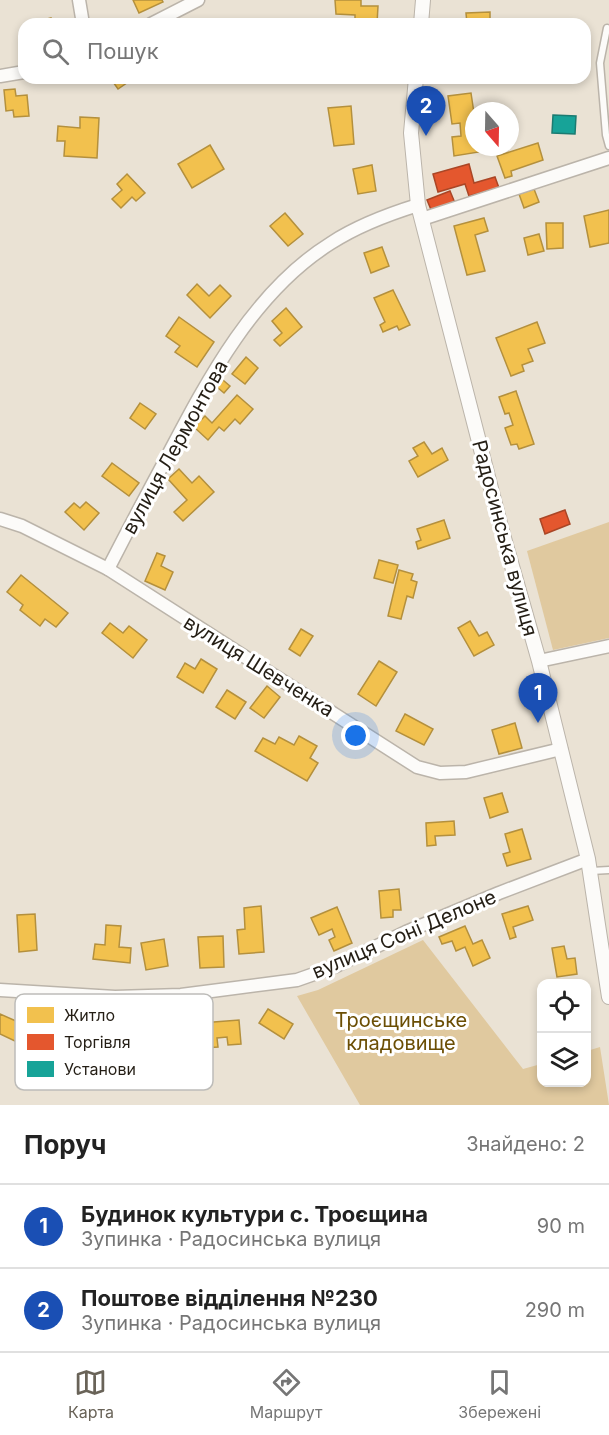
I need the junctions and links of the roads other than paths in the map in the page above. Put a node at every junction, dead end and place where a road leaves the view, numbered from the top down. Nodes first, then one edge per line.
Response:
1 (79, 0) edge
2 (198, 0) edge
3 (423, 0) edge
4 (82, 18) edge
5 (163, 18) edge
6 (422, 18) edge
7 (607, 28) dead end
8 (18, 73) edge
9 (0, 76) edge
10 (415, 84) edge
11 (609, 146) edge
12 (609, 158) edge
13 (418, 205) junction
14 (422, 219) junction
15 (0, 519) edge
16 (108, 569) junction
17 (609, 646) edge
18 (539, 661) junction
19 (561, 749) junction
20 (589, 865) junction
21 (609, 870) edge
22 (0, 990) edge
23 (66, 994) edge
24 (189, 994) edge
25 (609, 997) edge

1 - 4 street
2 - 5 street
3 - 6 street
7 - 11 lane
8 - 9 street
10 - 13 street, Радосинська вулиця
12 - 14 street
13 - 14 street, Радосинська вулиця
13 - 16 street, вулиця Лермонтова
14 - 18 street, Радосинська вулиця
15 - 16 street, вулиця Шевченка
16 - 19 street, вулиця Шевченка
17 - 18 street
18 - 19 street, Радосинська вулиця
19 - 20 street, Радосинська вулиця
20 - 21 lane
20 - 24 street, вулиця Соні Делоне
20 - 25 street, Радосинська вулиця
22 - 23 street, вулиця Соні Делоне

